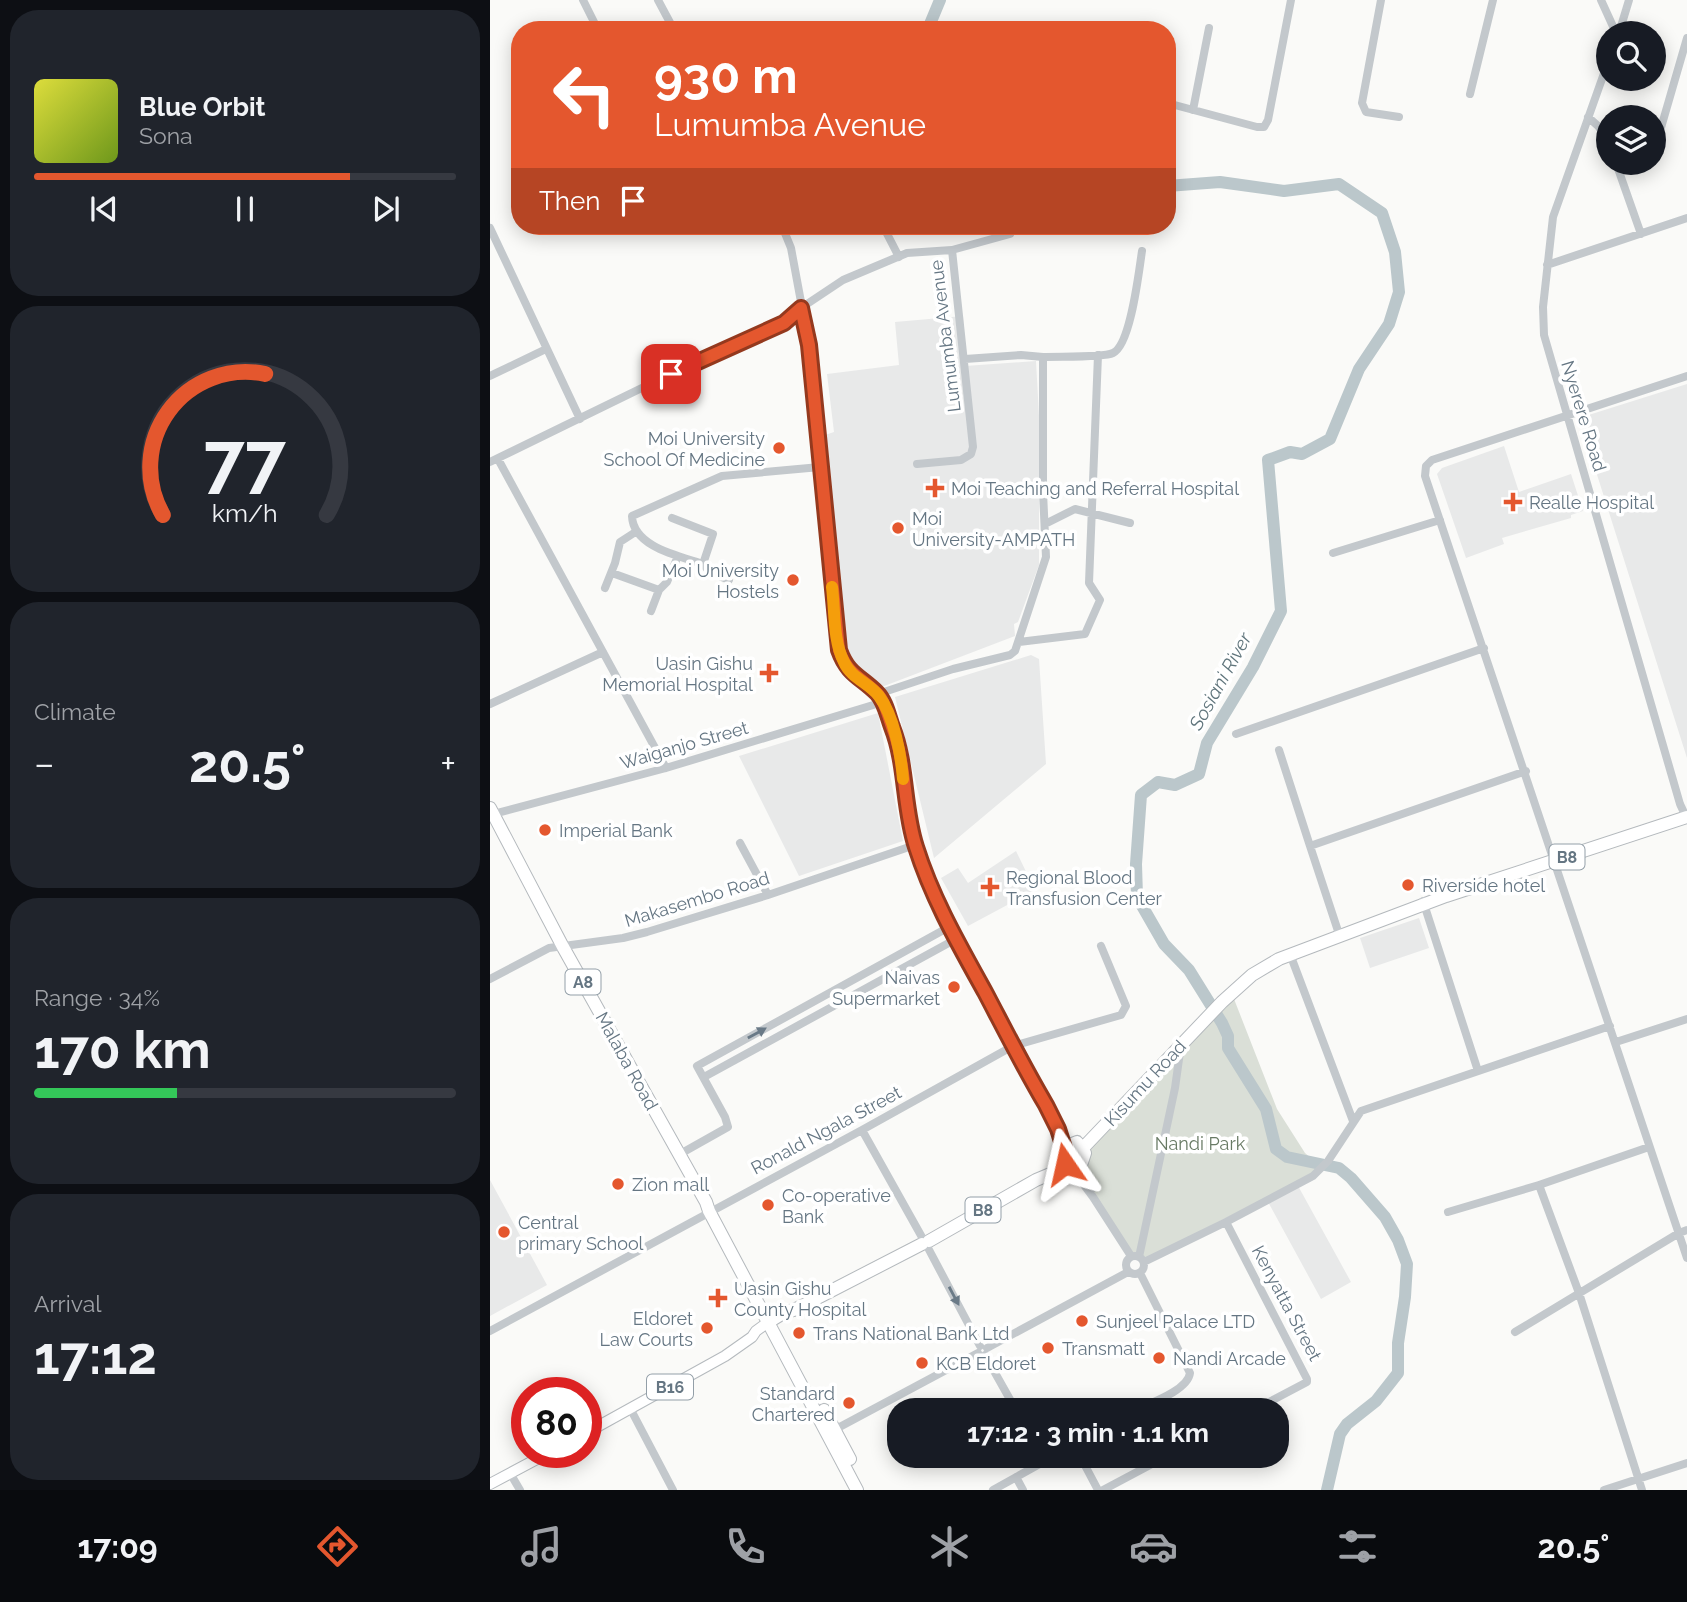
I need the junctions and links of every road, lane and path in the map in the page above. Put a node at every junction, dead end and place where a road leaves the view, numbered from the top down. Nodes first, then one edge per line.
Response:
1 (583, 0) edge
2 (658, 0) edge
3 (1291, 0) edge
4 (1381, 0) edge
5 (1493, 0) edge
6 (1601, 0) edge
7 (1626, 1) edge
8 (594, 21) edge
9 (669, 21) edge
10 (1611, 21) edge
11 (1620, 21) edge
12 (1209, 28) dead end
13 (1687, 38) edge
14 (1597, 91) edge
15 (1470, 94) dead end
16 (1176, 105) edge
17 (1193, 110) junction
18 (1666, 110) edge
19 (1399, 117) dead end
20 (1588, 117) junction
21 (1596, 124) edge
22 (1620, 175) edge
23 (1687, 218) edge
24 (490, 228) edge
25 (1641, 234) junction
26 (786, 235) edge
27 (888, 235) edge
28 (1006, 235) edge
29 (952, 250) junction
30 (1142, 251) dead end
31 (899, 257) junction
32 (1547, 265) junction
33 (801, 308) junction
34 (546, 349) junction
35 (1098, 355) junction
36 (1043, 357) junction
37 (965, 359) junction
38 (490, 376) edge
39 (1687, 376) edge
40 (1569, 414) junction
41 (580, 419) junction
42 (494, 461) edge
43 (917, 464) dead end
44 (820, 467) junction
45 (1092, 512) junction
46 (672, 518) dead end
47 (1440, 520) junction
48 (1130, 523) dead end
49 (1045, 524) junction
50 (637, 531) junction
51 (1333, 552) dead end
52 (678, 556) junction
53 (703, 564) junction
54 (612, 573) junction
55 (729, 580) dead end
56 (605, 589) dead end
57 (659, 590) junction
58 (651, 611) dead end
59 (1019, 642) junction
60 (1484, 648) junction
61 (603, 653) junction
62 (881, 698) junction
63 (490, 704) edge
64 (1236, 734) dead end
65 (1279, 750) dead end
66 (666, 768) junction
67 (1526, 771) junction
68 (491, 812) edge
69 (1687, 818) edge
70 (740, 843) dead end
71 (915, 845) junction
72 (1310, 846) junction
73 (1555, 861) junction
74 (768, 895) junction
75 (1424, 903) junction
76 (949, 927) junction
77 (1338, 931) junction
78 (956, 939) junction
79 (1101, 946) dead end
80 (562, 947) junction
81 (1290, 954) junction
82 (490, 979) edge
83 (1220, 1000) junction
84 (1206, 1016) junction
85 (1687, 1018) edge
86 (1610, 1026) junction
87 (1616, 1042) junction
88 (1013, 1046) junction
89 (1178, 1048) junction
90 (1478, 1071) junction
91 (704, 1077) junction
92 (1353, 1121) junction
93 (862, 1130) junction
94 (1649, 1147) junction
95 (680, 1154) junction
96 (1073, 1155) junction
97 (1539, 1185) junction
98 (709, 1208) junction
99 (1448, 1212) dead end
100 (1227, 1222) junction
101 (1683, 1232) edge
102 (925, 1242) junction
103 (1687, 1258) edge
104 (1138, 1259) junction
105 (1128, 1272) junction
106 (1140, 1273) junction
107 (1579, 1293) junction
108 (772, 1324) junction
109 (490, 1331) edge
110 (1515, 1332) dead end
111 (983, 1350) junction
112 (1009, 1398) edge
113 (1160, 1398) edge
114 (1277, 1398) edge
115 (631, 1409) junction
116 (602, 1424) edge
117 (834, 1430) junction
118 (1687, 1462) edge
119 (520, 1468) edge
120 (1029, 1468) edge
121 (1087, 1468) edge
122 (1144, 1468) edge
123 (510, 1473) junction
124 (1016, 1477) junction
125 (1639, 1479) junction
126 (490, 1485) edge
127 (520, 1490) edge
128 (673, 1490) edge
129 (857, 1490) edge
130 (866, 1490) edge
131 (993, 1490) edge
132 (1023, 1490) edge
133 (1101, 1490) edge
134 (1604, 1490) edge
135 (1642, 1490) edge

1 - 8 street
2 - 9 street
3 - 17 street
4 - 19 street
5 - 15 street
6 - 10 street
7 - 11 street
12 - 17 street
13 - 18 street
14 - 20 street, Nyerere Road
16 - 17 street
20 - 21 street
20 - 32 street, Nyerere Road
22 - 25 street
23 - 25 street
24 - 34 street
25 - 32 street
26 - 33 street
27 - 31 street
28 - 29 street
29 - 31 street, Lumumba Avenue
29 - 37 street, Lumumba Avenue
30 - 35 street
31 - 33 street, Lumumba Avenue
32 - 40 street, Nyerere Road
33 - 41 street, Lumumba Avenue
33 - 44 street
34 - 38 street
34 - 41 street
35 - 36 street
35 - 45 street
36 - 37 street
36 - 49 street
37 - 43 street, Lumumba Avenue
39 - 40 street
40 - 47 street
40 - 69 street, Nyerere Road
41 - 42 street, Lumumba Avenue
42 - 61 street
44 - 50 street
44 - 62 street
45 - 48 street
45 - 49 street
45 - 59 street
46 - 53 street
47 - 51 street
47 - 60 street
49 - 59 street
50 - 52 street
50 - 54 street
52 - 53 street
52 - 57 street
53 - 55 street
54 - 56 street
54 - 57 street
57 - 58 street
59 - 62 street, Waiganjo Street
60 - 64 street
60 - 67 street
61 - 63 street
61 - 66 street
62 - 66 street, Waiganjo Street
62 - 71 street
65 - 72 street
66 - 68 street, Waiganjo Street
67 - 72 street
67 - 73 street
68 - 80 highway, Malaba Road / A8
69 - 73 highway, B8
70 - 74 street
71 - 74 street, Makasembo Road
71 - 76 street
72 - 77 street
73 - 75 highway, B8
73 - 86 street
74 - 80 street, Makasembo Road
75 - 77 highway, B8
75 - 81 highway, B8
75 - 90 street
76 - 78 street
91 -> 76 street
77 - 83 highway, B8
78 - 88 street
78 - 91 street
79 - 88 street, Ronald Ngala Street
80 - 82 street, Makasembo Road
80 - 95 highway, Malaba Road / A8
81 - 83 highway, B8
81 - 92 street
83 - 84 highway, B8
84 - 89 highway, Kisumu Road / B8
84 - 96 highway, B8
85 - 87 street
86 - 87 street
86 - 90 street
87 - 94 street
88 - 93 street, Ronald Ngala Street
88 - 96 street
89 - 96 highway, Kisumu Road / B8
89 - 104 street
90 - 92 street
91 - 95 street
92 - 100 street
93 - 98 street, Ronald Ngala Street
93 - 102 street
94 - 97 street
94 - 101 street
95 - 98 highway, Malaba Road / A8
96 - 102 highway, B8
96 - 104 street
97 - 99 street
97 - 107 street
98 - 108 highway, Malaba Road / A8
98 - 109 street, Ronald Ngala Street
100 - 104 street
100 - 114 street, Kenyatta Street
101 - 103 street
101 - 107 street
102 - 108 highway, B8
102 -> 111 street
104 - 105 street
104 - 106 street
105 - 106 street
105 - 111 street
106 - 113 street
107 - 110 street
107 - 125 street
108 - 115 main road, B16
108 - 117 highway, Malaba Road / A8
108 - 129 highway, A8
111 - 112 street
111 - 117 street
115 - 116 main road, B16
115 - 128 street
117 - 130 highway, Malaba Road / A8
118 - 125 street
119 - 123 main road
120 - 124 street
121 - 133 street
122 - 133 street
123 - 126 main road
123 - 127 street
124 - 131 street
124 - 132 street
125 - 134 street
125 - 135 street

